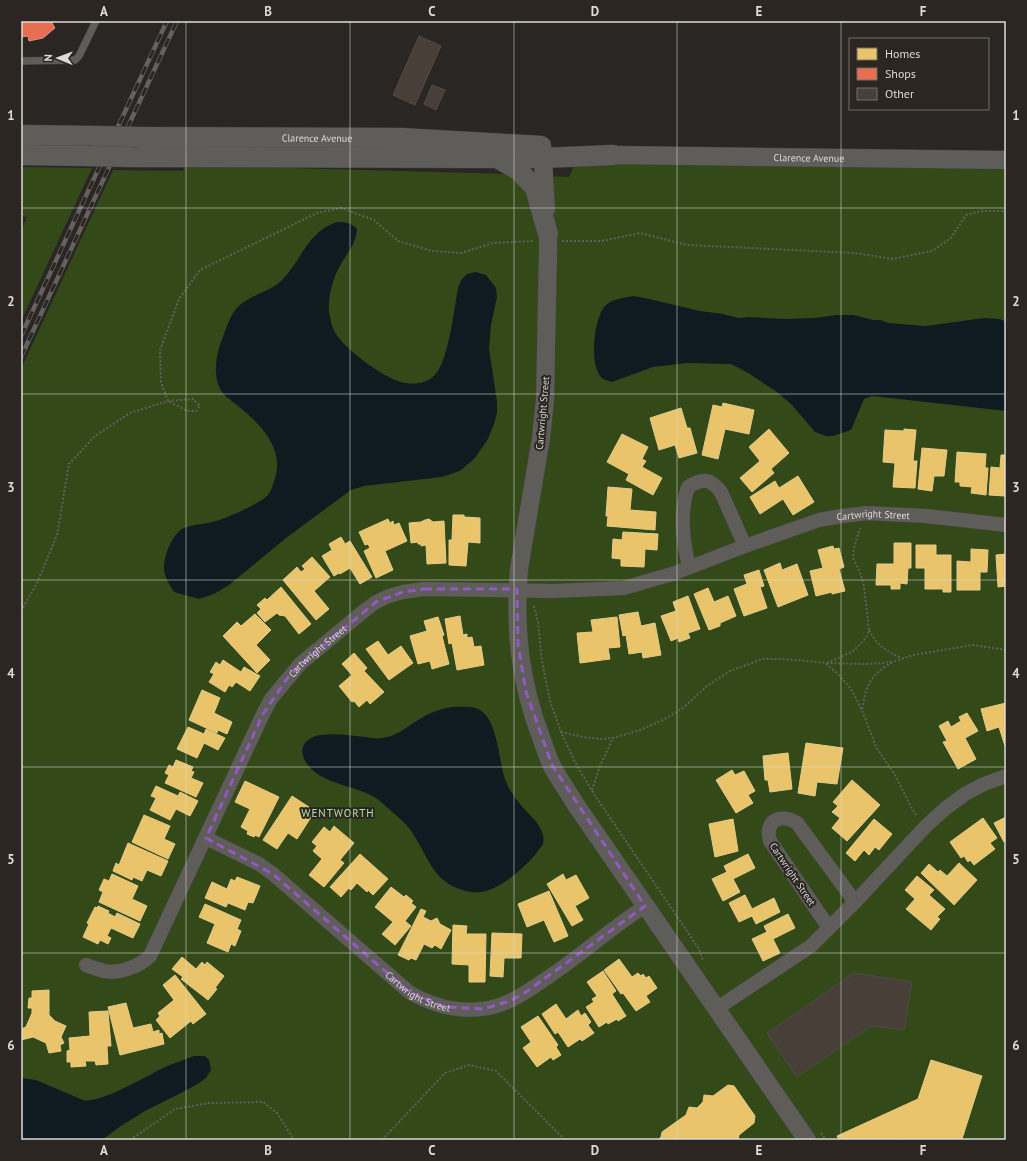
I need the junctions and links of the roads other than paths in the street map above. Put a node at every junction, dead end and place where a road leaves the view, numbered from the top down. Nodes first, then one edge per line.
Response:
1 (96, 21) edge
2 (21, 61) edge
3 (21, 135) edge
4 (549, 152) junction
5 (21, 155) edge
6 (613, 155) joint
7 (499, 158) junction
8 (1006, 160) edge
9 (548, 242) junction
10 (1006, 525) edge
11 (744, 546) junction
12 (689, 568) junction
13 (517, 589) junction
14 (1006, 776) edge
15 (206, 838) junction
16 (855, 902) junction
17 (645, 906) junction
18 (829, 928) junction
19 (86, 966) dead end
20 (716, 1009) junction
21 (807, 1140) edge

1 - 2 lane
3 - 4 main road, Clarence Avenue, bridge
4 - 6 main road, Clarence Avenue
4 - 7 main road, Clarence Avenue
4 - 9 street, Cartwright Street
5 - 7 main road, Clarence Avenue, bridge
6 - 8 street, Clarence Avenue
7 - 9 main road
9 - 13 street, Cartwright Street
10 - 11 street, Cartwright Street
11 - 12 street, Cartwright Street
11 - 12 street
12 - 13 street, Cartwright Street
13 - 15 street, Cartwright Street
13 - 17 street, Cartwright Street
14 - 16 street
15 - 17 street, Cartwright Street
15 - 19 street, Cartwright Street
16 - 18 street
16 - 18 street, Cartwright Street
17 - 20 street, Cartwright Street
18 - 20 street
20 - 21 street, Cartwright Street

